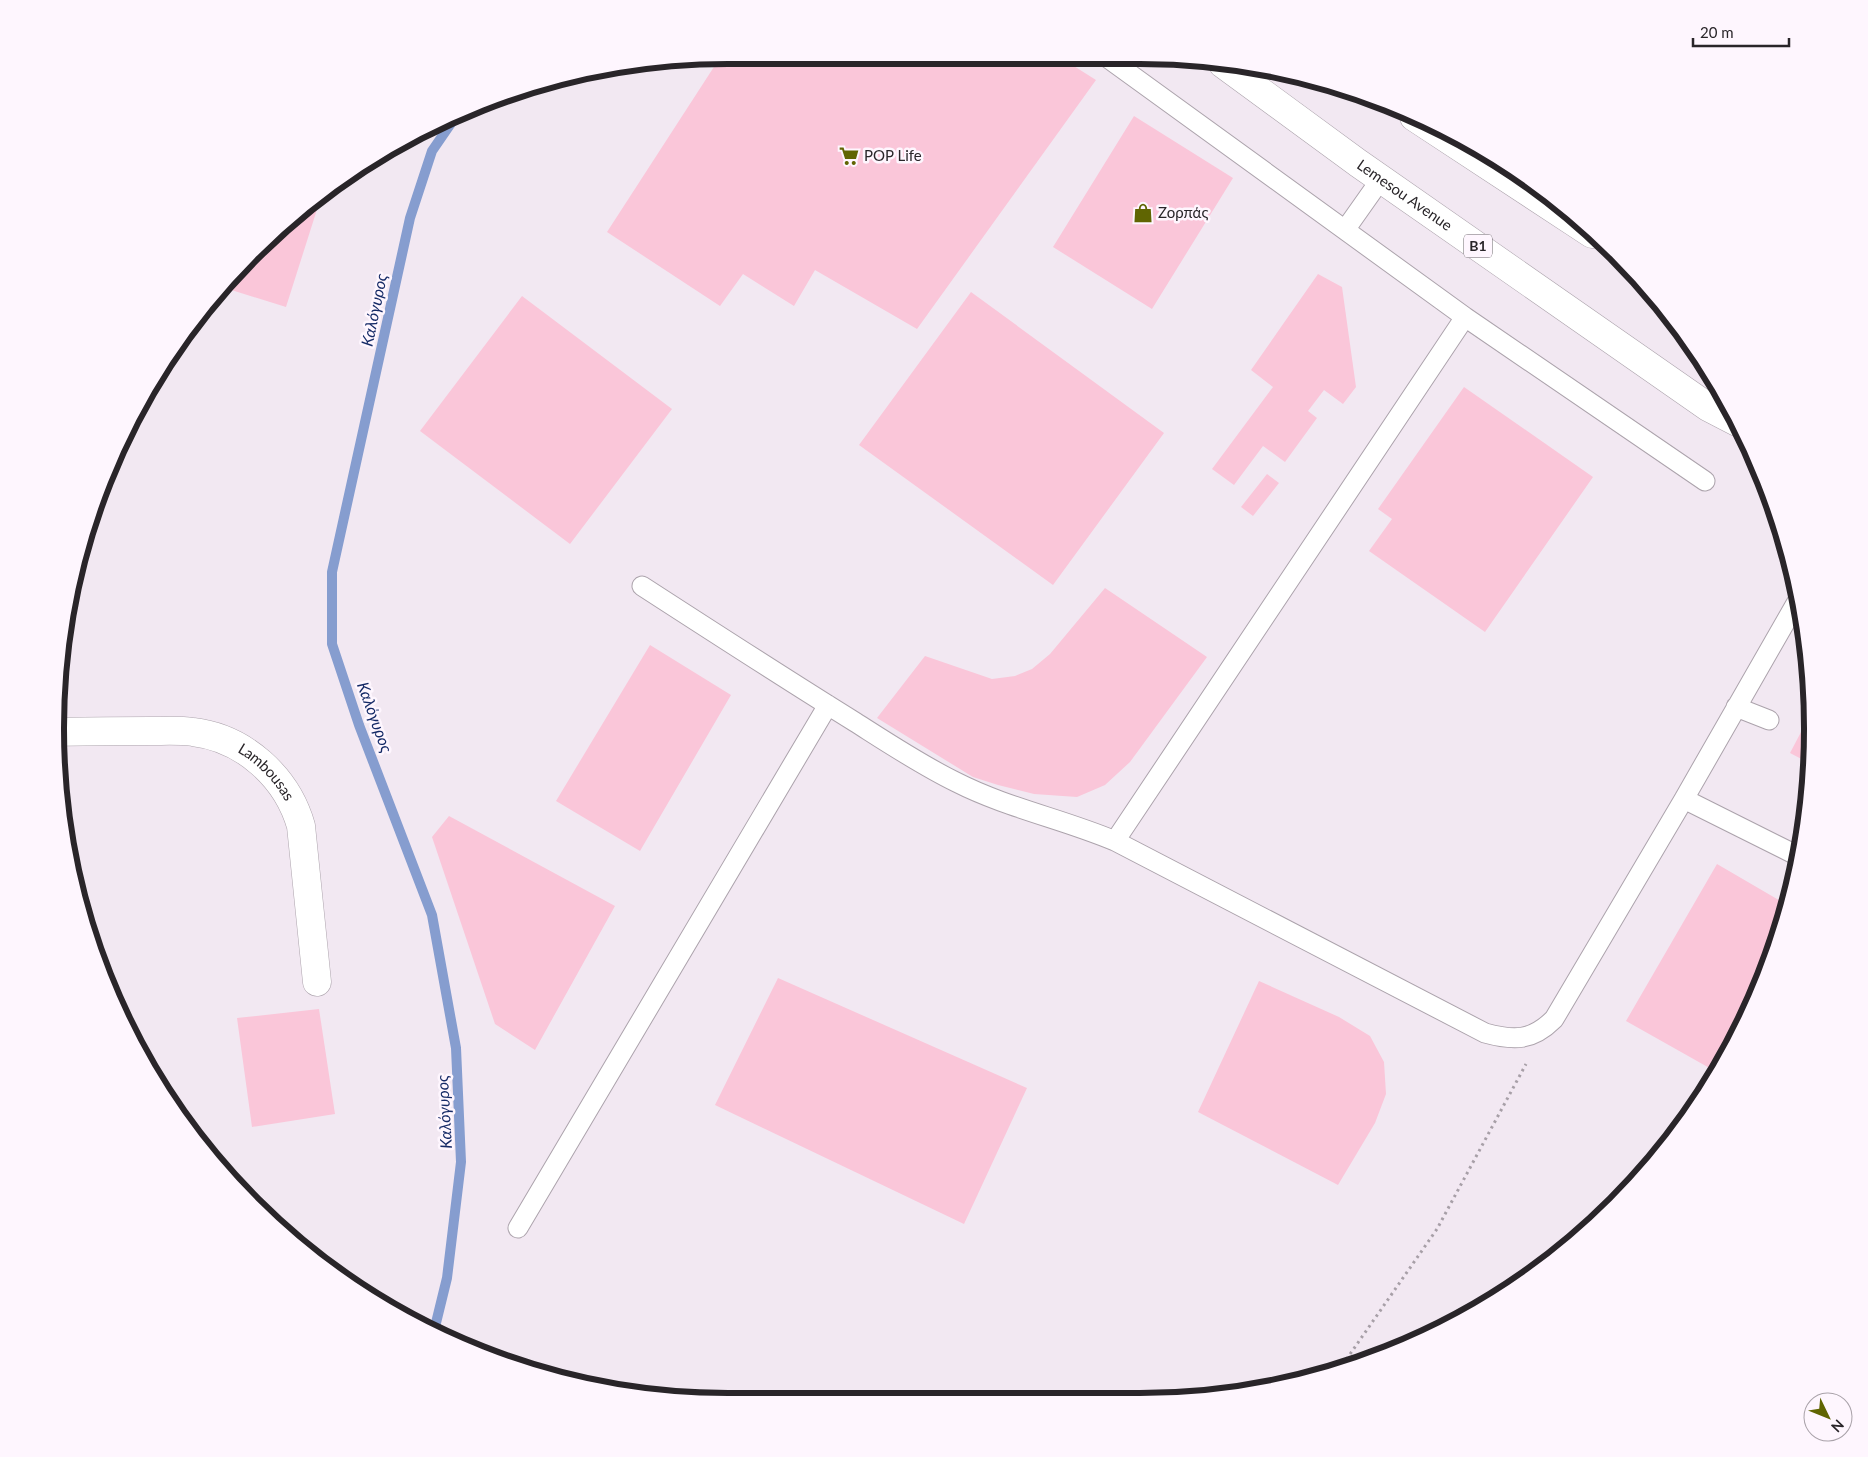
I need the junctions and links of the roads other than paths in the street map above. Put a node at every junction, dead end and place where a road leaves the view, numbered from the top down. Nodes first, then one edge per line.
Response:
1 (1117, 64) edge
2 (1231, 70) edge
3 (1452, 142) edge
4 (1381, 180) junction
5 (1553, 208) edge
6 (1345, 230) junction
7 (1465, 317) junction
8 (1726, 416) edge
9 (1705, 481) dead end
10 (642, 586) dead end
11 (1793, 609) edge
12 (828, 705) junction
13 (1736, 707) junction
14 (1770, 720) dead end
15 (64, 732) edge
16 (1684, 799) junction
17 (1115, 841) junction
18 (1792, 853) edge
19 (317, 982) dead end
20 (518, 1228) dead end

1 - 6 lane
2 - 4 main road, Lemesou Avenue / B1
3 - 5 main road
4 - 6 lane
4 - 8 main road, Lemesou Avenue / B1
6 - 7 lane
7 - 9 lane
7 - 17 lane
10 - 12 lane
11 - 13 lane
12 - 17 lane
12 - 20 lane
13 - 14 lane
13 - 16 lane
15 - 19 main road, Lambousas
16 - 17 lane
16 - 18 lane

